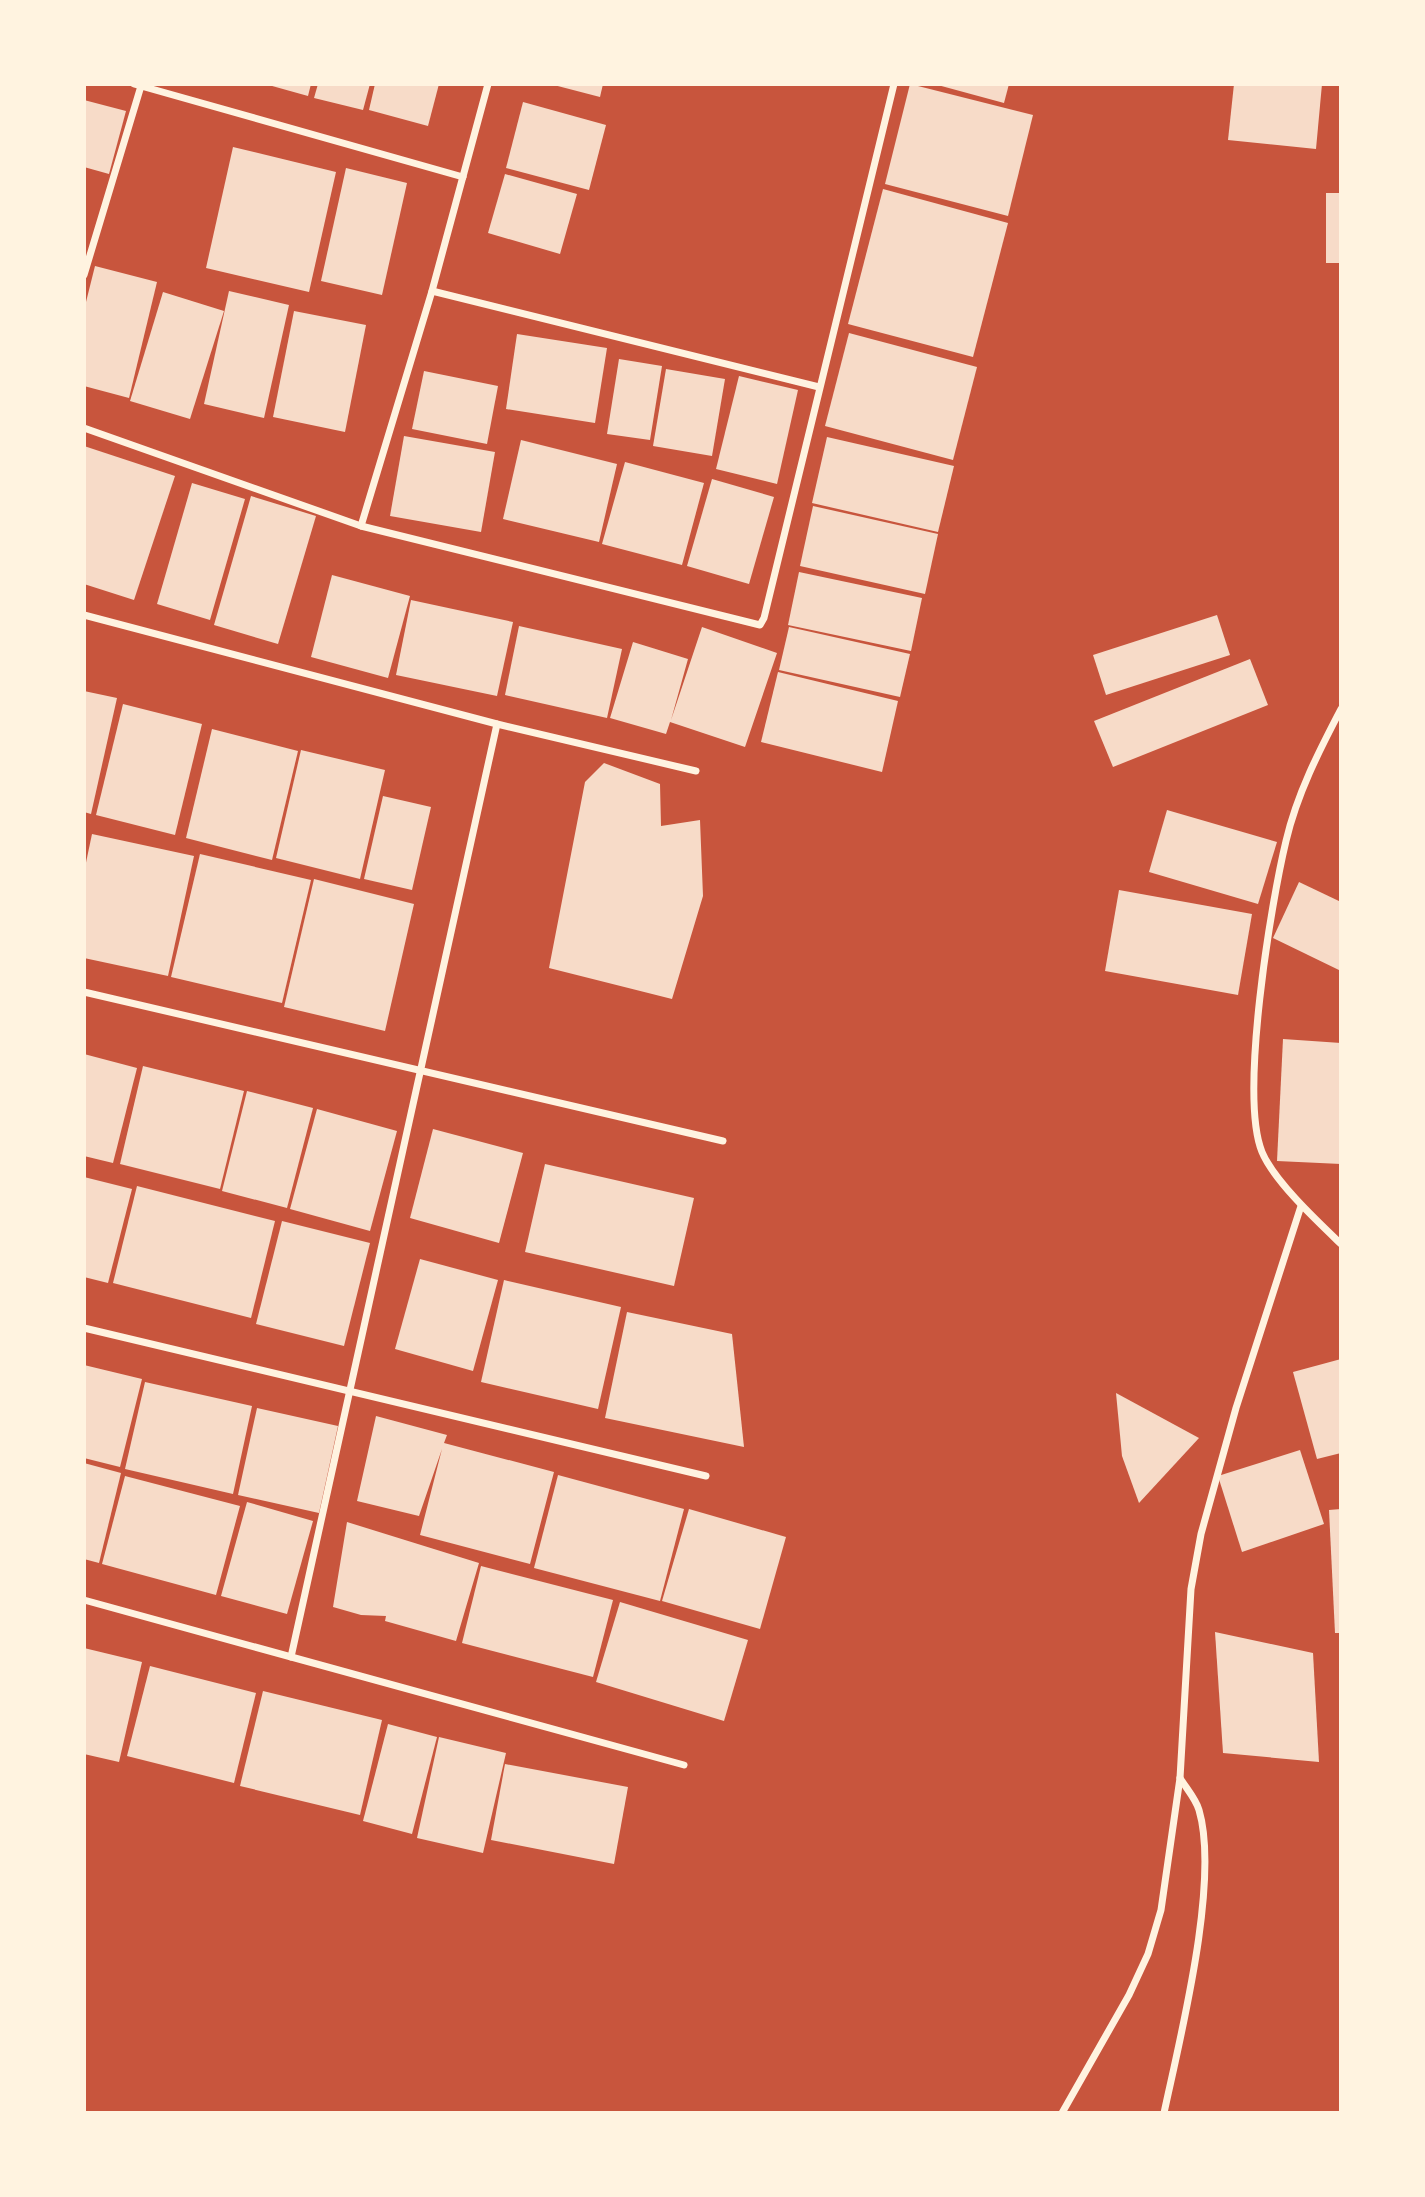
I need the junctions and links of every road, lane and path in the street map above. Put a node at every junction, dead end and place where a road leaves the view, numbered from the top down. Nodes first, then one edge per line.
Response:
1 (488, 84) edge
2 (894, 84) edge
3 (137, 85) edge
4 (463, 177) junction
5 (84, 275) edge
6 (432, 291) junction
7 (819, 387) junction
8 (84, 428) edge
9 (361, 526) junction
10 (84, 615) edge
11 (1341, 709) edge
12 (496, 724) junction
13 (696, 771) dead end
14 (84, 992) edge
15 (422, 1070) junction
16 (723, 1141) dead end
17 (1301, 1206) junction
18 (1341, 1244) edge
19 (84, 1328) edge
20 (351, 1392) junction
21 (706, 1476) dead end
22 (84, 1600) edge
23 (291, 1657) junction
24 (684, 1765) dead end
25 (1180, 1777) junction
26 (1062, 2113) edge
27 (1164, 2113) edge

1 - 4 street
2 - 7 street
3 - 4 street
3 - 5 street
4 - 6 street
6 - 7 street
6 - 9 street
7 - 9 street
8 - 9 street
10 - 12 street
11 - 17 street
12 - 13 street
12 - 15 street
14 - 15 street
15 - 16 street
15 - 20 street
17 - 18 street
17 - 25 street
19 - 20 street
20 - 21 street
20 - 23 street
22 - 23 street
23 - 24 street
25 - 26 street
25 - 27 street

